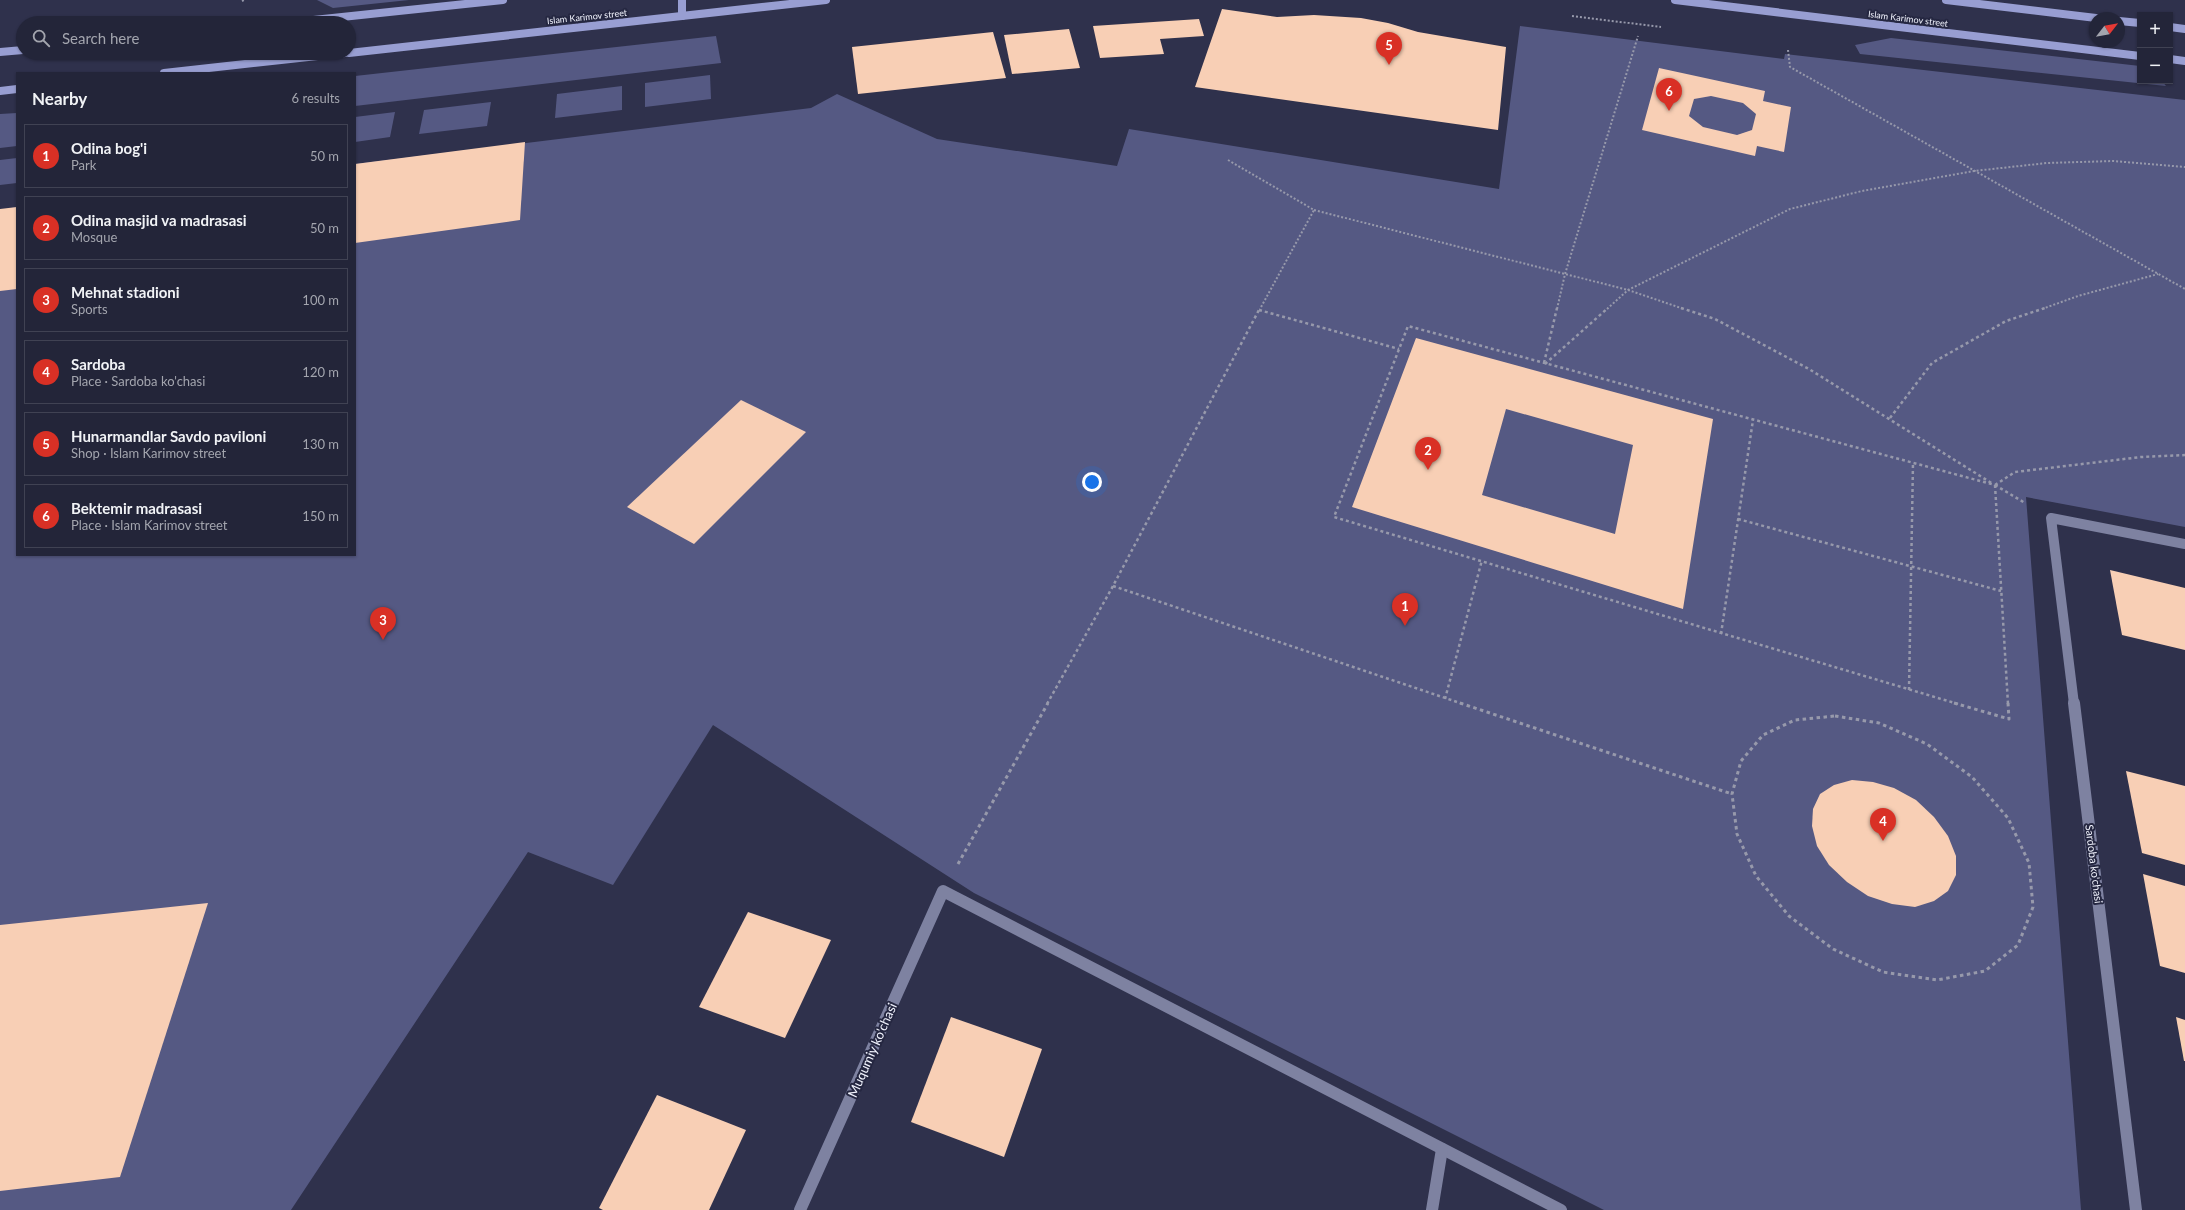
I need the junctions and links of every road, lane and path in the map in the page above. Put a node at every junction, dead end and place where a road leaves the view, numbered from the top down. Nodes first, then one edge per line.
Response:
1 (503, 0) edge
2 (682, 0) edge
3 (826, 0) edge
4 (1675, 0) edge
5 (1946, 0) edge
6 (351, 16) edge
7 (682, 16) junction
8 (1572, 16) dead end
9 (2089, 17) edge
10 (2125, 22) edge
11 (2137, 23) edge
12 (1637, 24) dead end
13 (2173, 27) edge
14 (2185, 29) edge
15 (1638, 36) dead end
16 (1788, 50) dead end
17 (16, 51) edge
18 (356, 51) edge
19 (0, 52) edge
20 (2137, 56) edge
21 (2173, 59) edge
22 (282, 60) edge
23 (2185, 61) edge
24 (173, 72) edge
25 (16, 89) edge
26 (0, 91) edge
27 (1228, 160) dead end
28 (2185, 167) edge
29 (1974, 171) junction
30 (1314, 210) junction
31 (1565, 274) junction
32 (2158, 274) junction
33 (2185, 289) edge
34 (1628, 290) junction
35 (1258, 310) junction
36 (1399, 349) junction
37 (1544, 364) junction
38 (1890, 418) junction
39 (1753, 420) junction
40 (2185, 455) edge
41 (1913, 463) junction
42 (1995, 485) junction
43 (2051, 518) junction
44 (1738, 519) junction
45 (2185, 544) edge
46 (1482, 560) junction
47 (1911, 567) junction
48 (1113, 586) junction
49 (2001, 591) junction
50 (1721, 634) junction
51 (1909, 690) junction
52 (1445, 699) junction
53 (1732, 794) junction
54 (943, 891) junction
55 (1442, 1149) junction
56 (800, 1210) edge
57 (1432, 1210) edge
58 (1561, 1210) edge
59 (2136, 1210) edge

1 - 6 main road
2 - 7 main road
3 - 7 main road, Islam Karimov street
4 - 20 main road, Islam Karimov street
5 - 9 main road
7 - 18 main road, Islam Karimov street
8 - 12 path
10 - 11 main road
13 - 14 main road
15 - 31 path
16 - 29 path
17 - 19 main road
21 - 23 main road
22 - 24 main road
25 - 26 main road
27 - 30 path
28 - 29 path
29 - 32 path
29 - 34 path
30 - 31 path
30 - 35 path
31 - 34 path
31 - 37 path
32 - 33 path
32 - 38 path
34 - 37 path
34 - 38 path
35 - 36 path
35 - 48 path
36 - 37 path
36 - 46 path
37 - 39 path
38 - 42 path
39 - 41 path
39 - 44 path
40 - 42 path
41 - 42 path
41 - 47 path
42 - 43 path
42 - 49 path
43 - 45 street
43 - 59 street, Sardoba ko'chasi
44 - 47 path
44 - 50 path
46 - 50 path
46 - 52 path
47 - 49 path
47 - 51 path
48 - 52 path
48 - 54 path
49 - 51 path
50 - 51 path
52 - 53 path
53 - 53 path
54 - 55 street
54 - 56 street, Muqumiy ko'chasi
55 - 57 street
55 - 58 street

